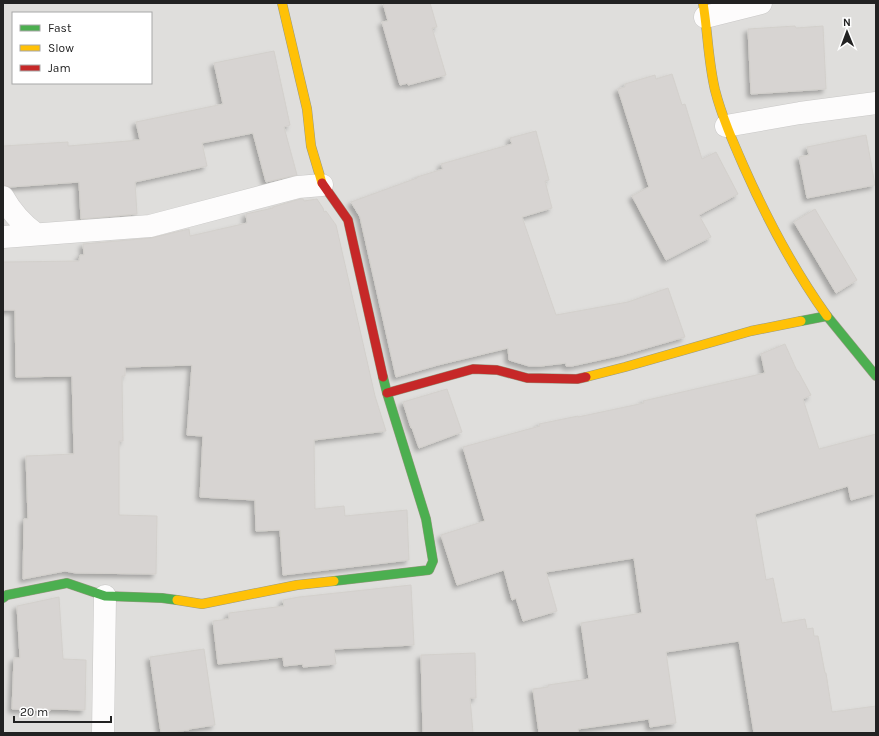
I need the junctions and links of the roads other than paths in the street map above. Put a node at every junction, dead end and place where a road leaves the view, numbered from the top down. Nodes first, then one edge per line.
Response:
1 (282, 3) edge
2 (761, 3) edge
3 (704, 10) edge
4 (876, 103) edge
5 (726, 126) junction
6 (322, 185) junction
7 (3, 198) edge
8 (36, 234) junction
9 (3, 237) edge
10 (826, 316) junction
11 (876, 376) edge
12 (387, 393) junction
13 (106, 596) junction
14 (3, 598) edge
15 (103, 733) edge

1 - 6 street
2 - 3 street
3 - 5 street
4 - 5 street
5 - 10 street
6 - 8 street
6 - 12 street
7 - 8 street
8 - 9 street
10 - 11 street
10 - 12 street
12 - 13 street
13 - 14 street
13 - 15 street

